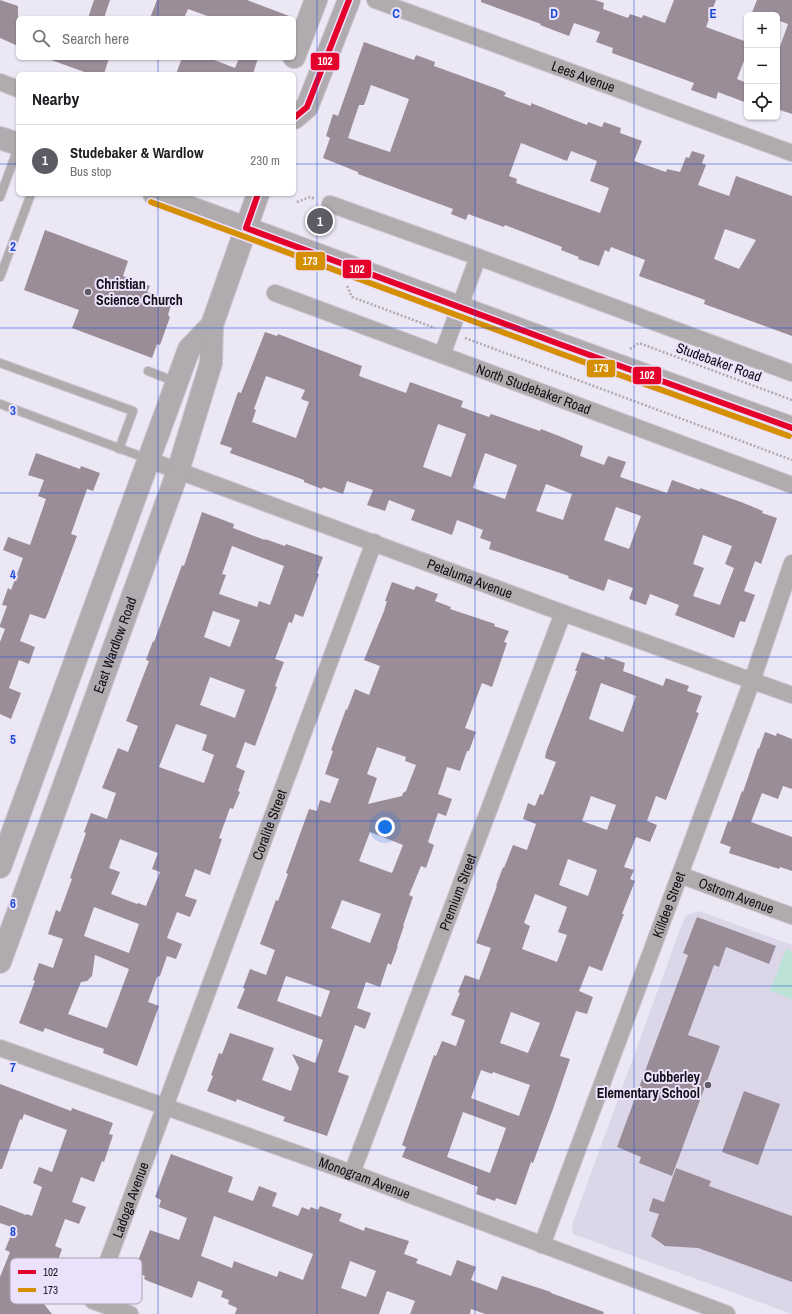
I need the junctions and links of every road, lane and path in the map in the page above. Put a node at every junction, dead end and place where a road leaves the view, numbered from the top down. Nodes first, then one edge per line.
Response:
1 (316, 0) edge
2 (349, 0) edge
3 (375, 0) edge
4 (296, 53) edge
5 (293, 60) edge
6 (289, 72) edge
7 (0, 82) edge
8 (16, 87) edge
9 (296, 116) edge
10 (0, 138) edge
11 (16, 143) edge
12 (16, 153) edge
13 (792, 153) edge
14 (30, 196) edge
15 (159, 196) edge
16 (257, 196) edge
17 (0, 197) edge
18 (330, 204) dead end
19 (246, 228) junction
20 (478, 257) junction
21 (0, 277) edge
22 (275, 293) dead end
23 (352, 297) dead end
24 (459, 308) junction
25 (212, 325) junction
26 (450, 333) junction
27 (639, 343) dead end
28 (442, 355) junction
29 (0, 363) edge
30 (148, 371) dead end
31 (792, 373) edge
32 (177, 382) junction
33 (792, 400) edge
34 (0, 404) edge
35 (792, 428) edge
36 (119, 449) junction
37 (148, 460) junction
38 (792, 460) edge
39 (178, 471) junction
40 (792, 485) edge
41 (374, 542) junction
42 (792, 563) edge
43 (563, 613) junction
44 (752, 681) junction
45 (792, 695) edge
46 (0, 867) edge
47 (680, 875) junction
48 (792, 916) edge
49 (0, 962) edge
50 (0, 1048) edge
51 (165, 1107) junction
52 (352, 1172) junction
53 (542, 1245) junction
54 (109, 1258) edge
55 (102, 1304) edge
56 (130, 1314) edge
57 (727, 1314) edge

1 - 4 main road
2 - 9 main road
3 - 13 street, Lees Avenue
5 - 6 main road
7 - 8 street
10 - 11 main road
12 - 17 lane
14 - 21 lane
15 - 19 main road
16 - 19 main road, East Wardlow Road
18 - 20 street
19 - 24 main road
19 - 25 main road, East Wardlow Road
20 - 24 street
20 - 31 street
22 - 28 street, North Studebaker Road
23 - 26 path
24 - 26 street
24 - 35 main road
25 - 32 main road, East Wardlow Road
25 - 39 main road, East Wardlow Road
26 - 28 street
26 - 38 path
27 - 33 path, Studebaker Road
28 - 40 street, North Studebaker Road
29 - 36 lane
30 - 32 lane
32 - 37 main road, East Wardlow Road
34 - 36 lane
36 - 37 lane
37 - 39 street, Petaluma Avenue
37 - 46 main road, East Wardlow Road
39 - 41 street, Petaluma Avenue
39 - 49 main road, East Wardlow Road
41 - 43 street, Petaluma Avenue
41 - 51 street, Coralite Street
42 - 44 street, Killdee Street
43 - 44 street, Petaluma Avenue
43 - 52 street, Premium Street
44 - 45 street, Petaluma Avenue
44 - 47 street, Killdee Street
47 - 48 street, Ostrom Avenue
47 - 53 street, Killdee Street
50 - 51 street, Monogram Avenue
51 - 52 street, Monogram Avenue
51 - 54 street, Ladoga Avenue
52 - 53 street, Monogram Avenue
53 - 57 street, Monogram Avenue
55 - 56 street, Ladoga Avenue

